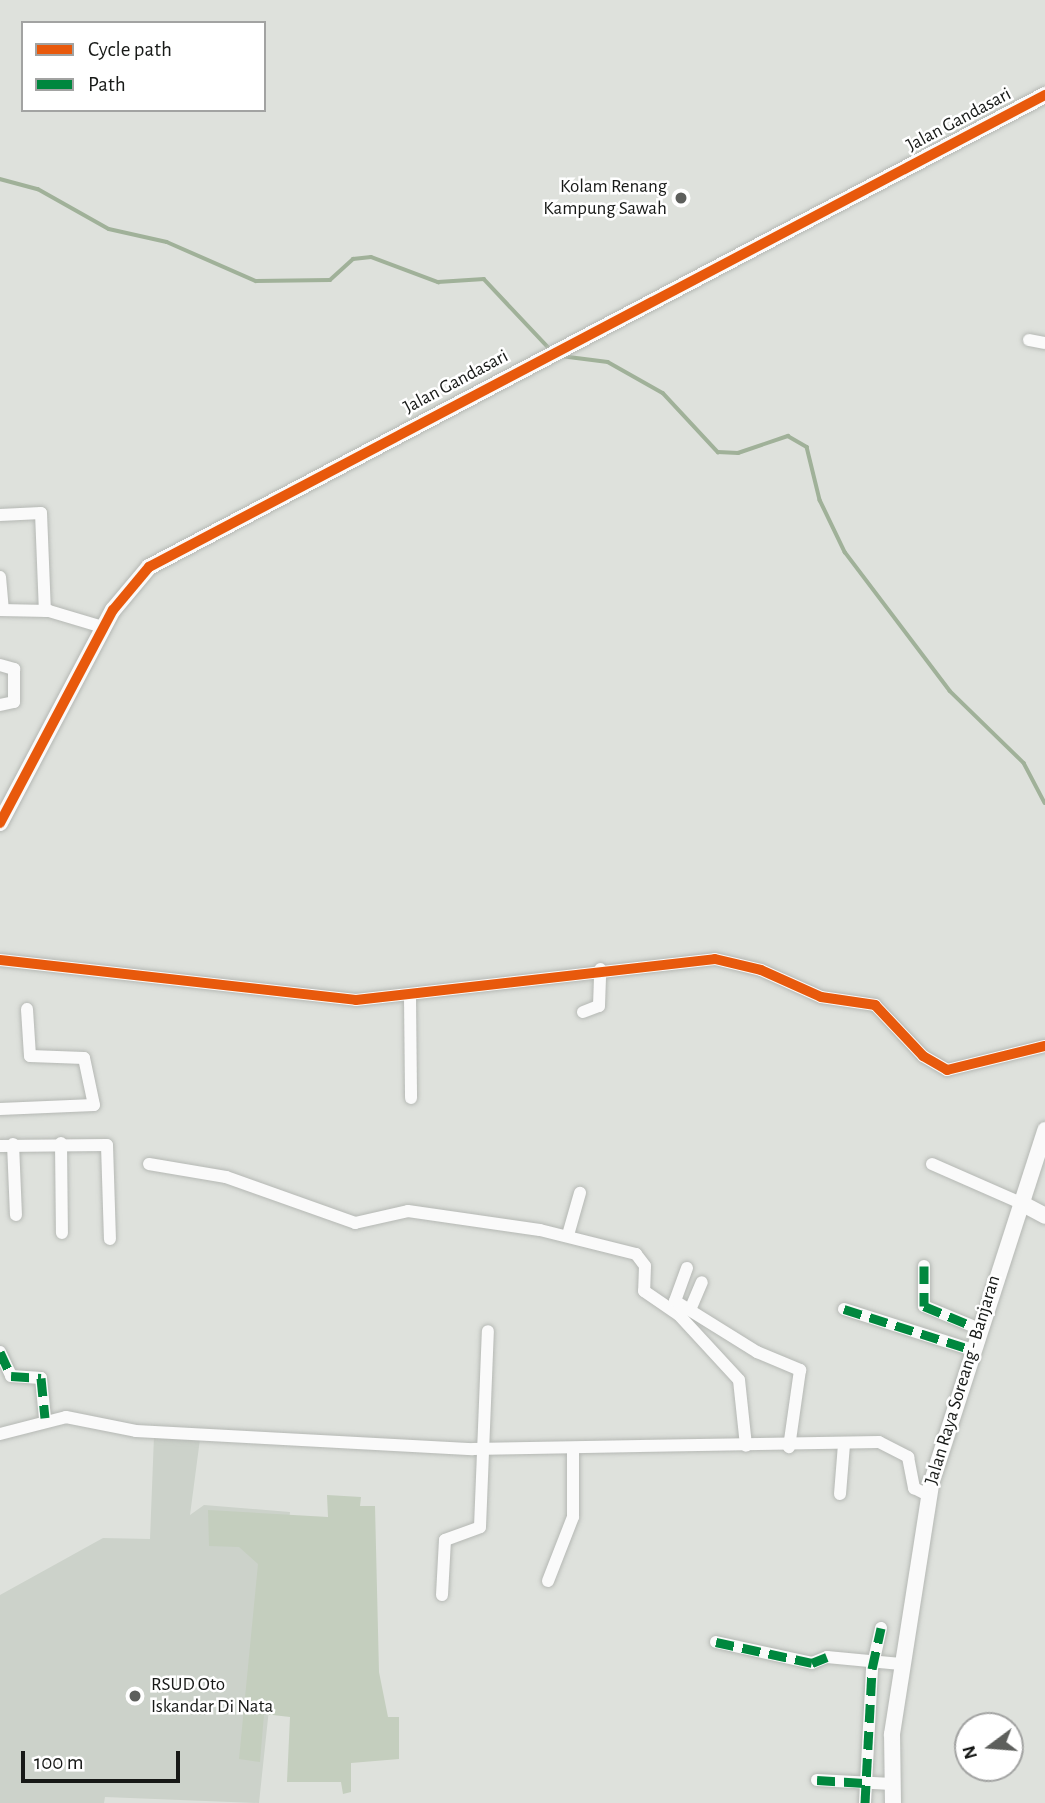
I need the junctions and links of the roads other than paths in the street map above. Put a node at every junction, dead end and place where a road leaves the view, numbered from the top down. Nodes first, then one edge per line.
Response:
1 (1045, 95) edge
2 (1029, 341) dead end
3 (1045, 343) edge
4 (0, 515) edge
5 (0, 577) edge
6 (1, 610) edge
7 (45, 611) junction
8 (103, 628) junction
9 (0, 665) edge
10 (0, 705) edge
11 (0, 823) edge
12 (0, 960) edge
13 (600, 969) junction
14 (410, 997) junction
15 (27, 1009) dead end
16 (583, 1012) dead end
17 (1040, 1047) edge
18 (411, 1098) dead end
19 (0, 1109) edge
20 (1045, 1130) edge
21 (61, 1143) junction
22 (6, 1145) edge
23 (149, 1164) dead end
24 (932, 1164) dead end
25 (580, 1193) dead end
26 (15, 1200) junction
27 (0, 1203) edge
28 (1021, 1203) junction
29 (16, 1215) dead end
30 (1045, 1216) edge
31 (62, 1233) dead end
32 (568, 1235) junction
33 (110, 1239) dead end
34 (924, 1266) dead end
35 (687, 1268) dead end
36 (702, 1282) dead end
37 (690, 1310) junction
38 (844, 1310) dead end
39 (977, 1328) junction
40 (488, 1331) dead end
41 (970, 1349) junction
42 (0, 1352) edge
43 (45, 1418) junction
44 (0, 1434) edge
45 (844, 1444) junction
46 (746, 1446) junction
47 (789, 1447) junction
48 (487, 1449) junction
49 (573, 1449) junction
50 (840, 1494) dead end
51 (928, 1495) junction
52 (548, 1581) dead end
53 (442, 1595) dead end
54 (881, 1628) dead end
55 (716, 1642) dead end
56 (874, 1660) junction
57 (901, 1664) junction
58 (817, 1780) dead end
59 (864, 1783) junction
60 (892, 1784) junction
61 (865, 1803) edge
62 (893, 1803) edge

1 - 8 street, Jalan Gandasari
2 - 3 street
4 - 7 street
5 - 6 street
6 - 7 street
7 - 8 street
8 - 11 street, Jalan Gandasari
9 - 10 street
12 - 14 street
13 - 14 street
13 - 16 street
13 - 17 street
14 - 18 street
15 - 19 street
20 - 28 street, Jalan Raya Soreang - Banjaran
21 - 22 street
21 - 31 street
21 - 33 street
22 - 26 street
23 - 32 street
24 - 28 street
25 - 32 street
26 - 27 street
26 - 29 street
28 - 30 street
28 - 39 street, Jalan Raya Soreang - Banjaran
32 - 46 street
34 - 39 street
35 - 37 street
36 - 37 street
37 - 47 street
38 - 41 street
39 - 41 street, Jalan Raya Soreang - Banjaran
40 - 48 street
41 - 51 street, Jalan Raya Soreang - Banjaran
42 - 43 street
43 - 44 street
43 - 48 street
45 - 47 street
45 - 50 street
45 - 51 street
46 - 47 street
46 - 49 street
48 - 49 street
48 - 53 street
49 - 52 street
51 - 57 street, Jalan Raya Soreang - Banjaran
54 - 56 street
55 - 56 street
56 - 57 street
56 - 59 street
57 - 60 street, Jalan Raya Soreang - Banjaran
58 - 59 street
59 - 60 street
59 - 61 street
60 - 62 street, Jalan Raya Soreang - Banjaran

